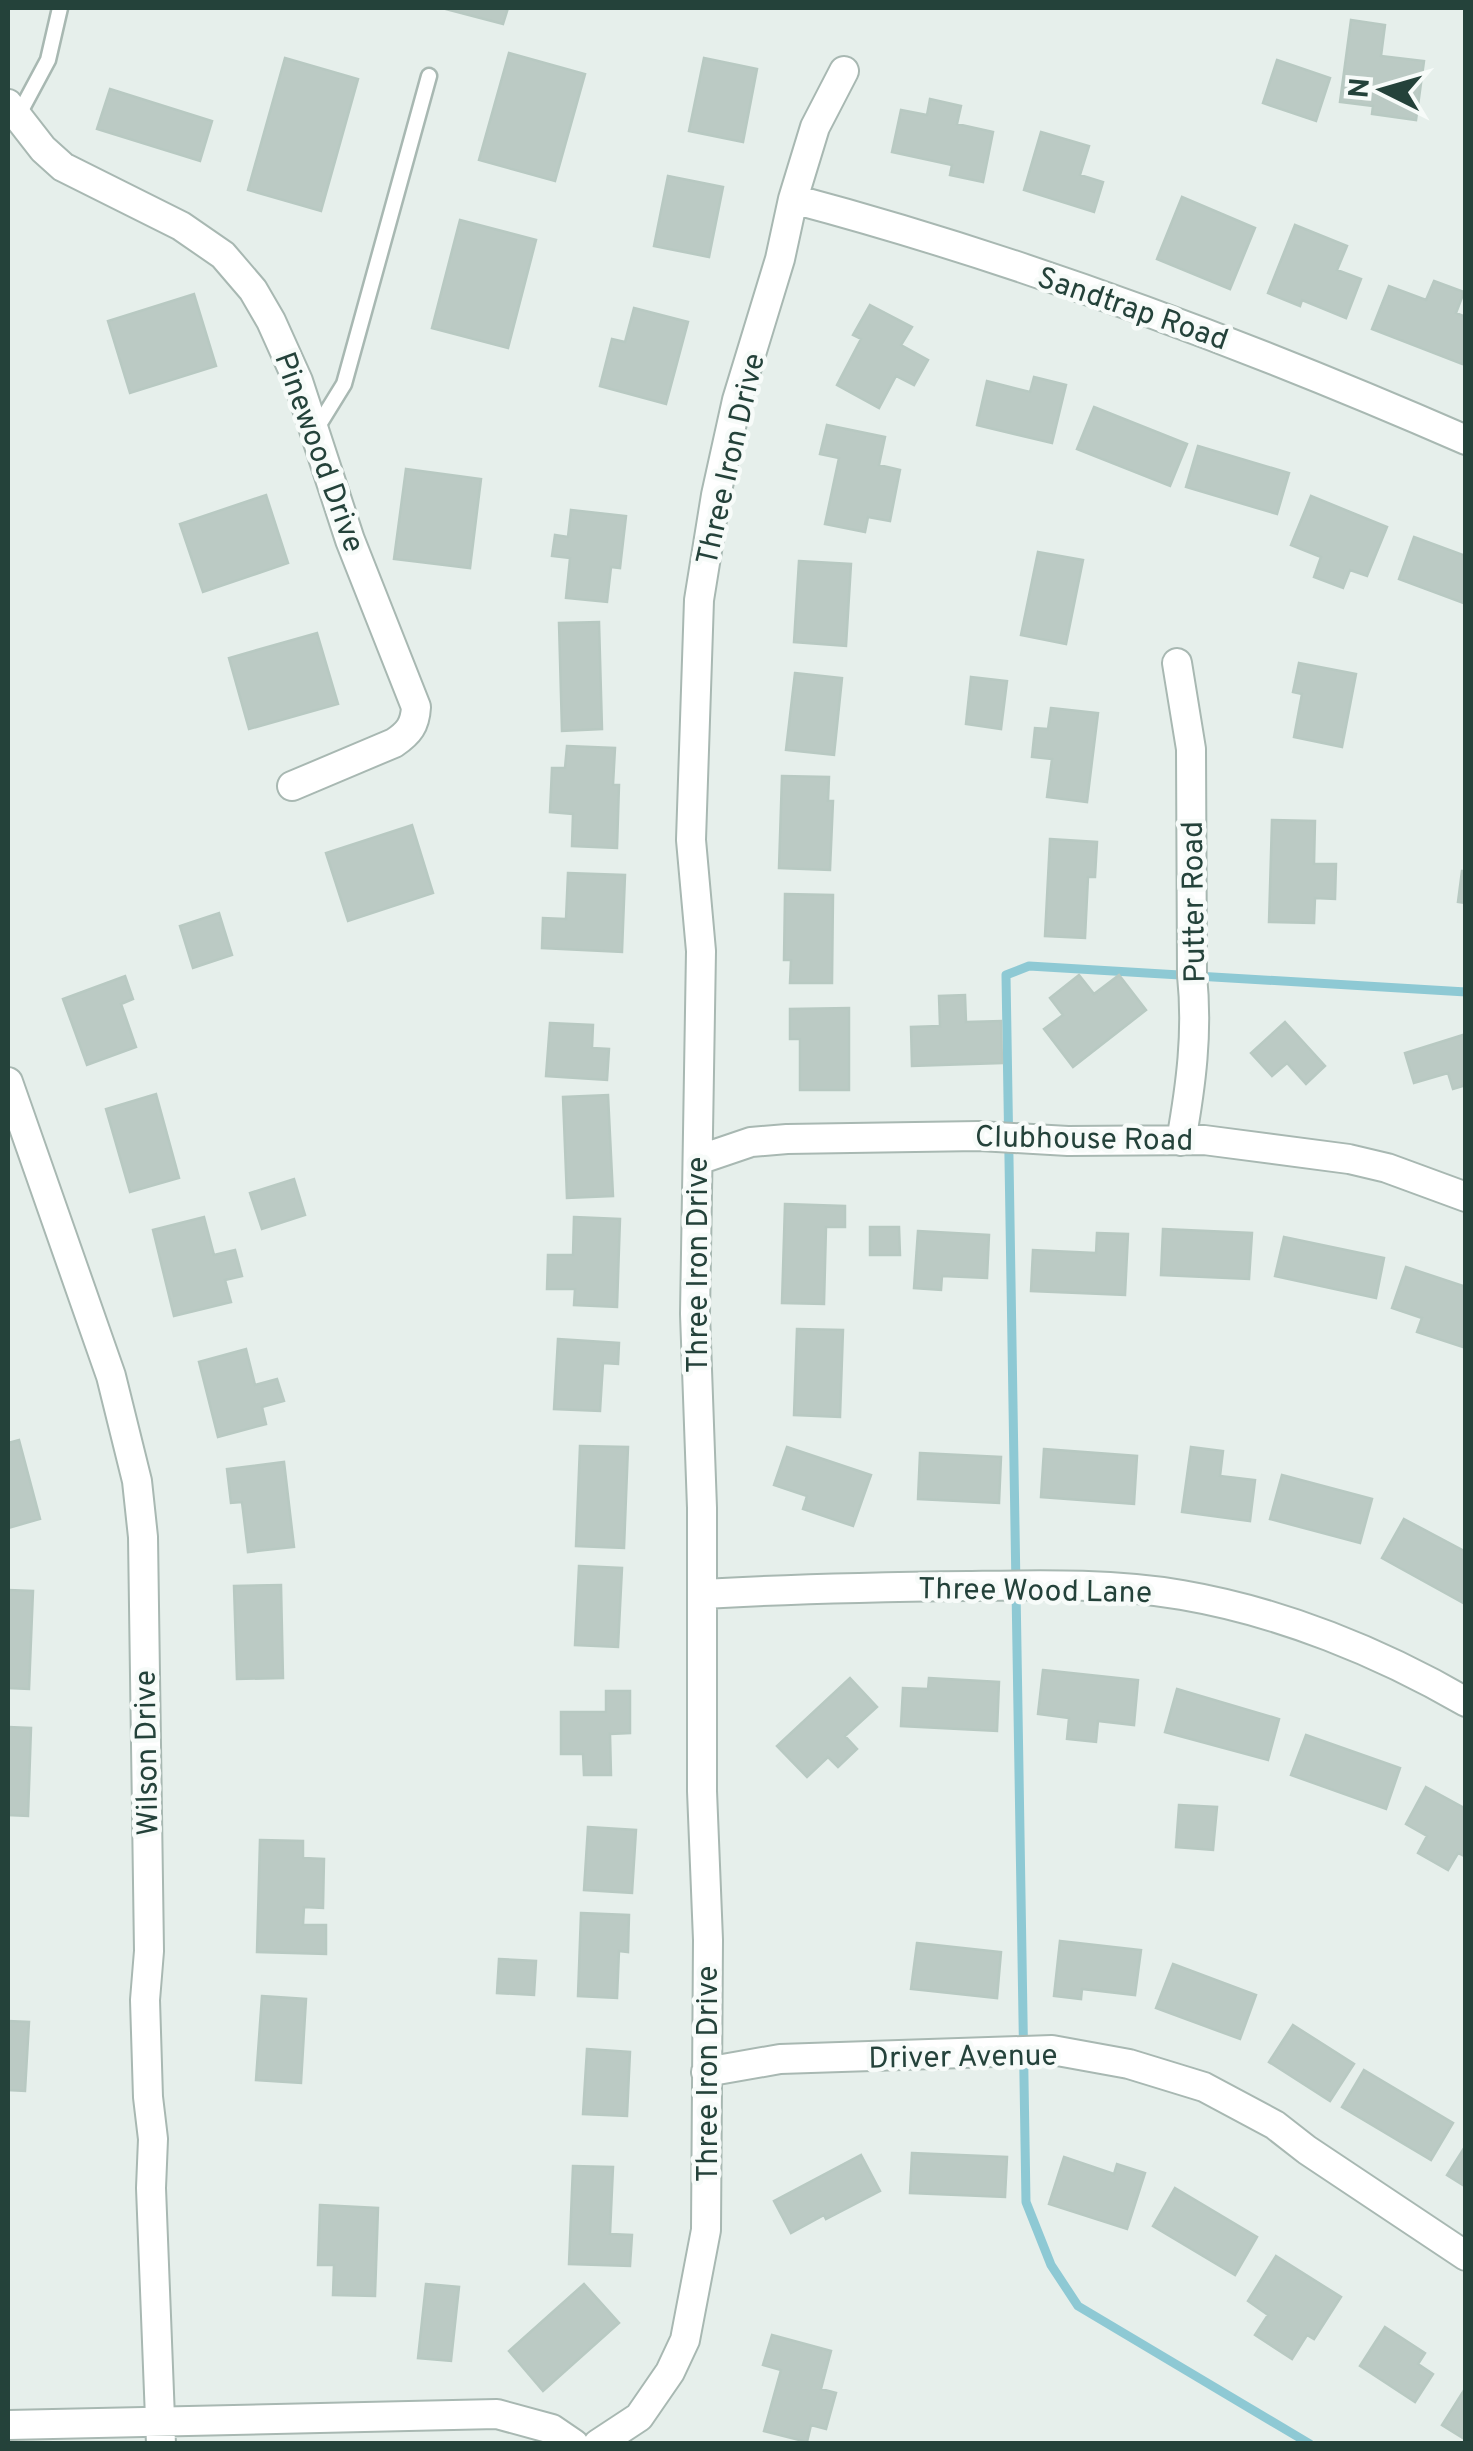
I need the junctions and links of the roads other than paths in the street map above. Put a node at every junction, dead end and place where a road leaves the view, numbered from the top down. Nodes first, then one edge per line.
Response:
1 (60, 8) edge
2 (844, 71) dead end
3 (429, 76) dead end
4 (12, 110) edge
5 (793, 199) junction
6 (315, 432) junction
7 (1466, 440) edge
8 (1177, 663) dead end
9 (292, 786) dead end
10 (8, 1082) edge
11 (1181, 1141) junction
12 (698, 1160) junction
13 (1466, 1197) edge
14 (702, 1594) junction
15 (1466, 1702) edge
16 (706, 2072) junction
17 (1466, 2256) edge
18 (8, 2425) edge
19 (161, 2433) edge
20 (574, 2444) edge
21 (598, 2444) edge

1 - 4 lane
2 - 5 street, Three Iron Drive
3 - 6 lane
4 - 6 street, Pinewood Drive
5 - 7 street, Sandtrap Road
5 - 12 street, Three Iron Drive
6 - 9 street, Pinewood Drive
8 - 11 street, Putter Road
10 - 19 street, Wilson Drive
11 - 12 street, Clubhouse Road
11 - 13 street, Clubhouse Road
12 - 14 street, Three Iron Drive
14 - 15 street, Three Wood Lane
14 - 16 street, Three Iron Drive
16 - 17 street, Driver Avenue
16 - 21 street, Three Iron Drive
18 - 19 street
19 - 20 street

